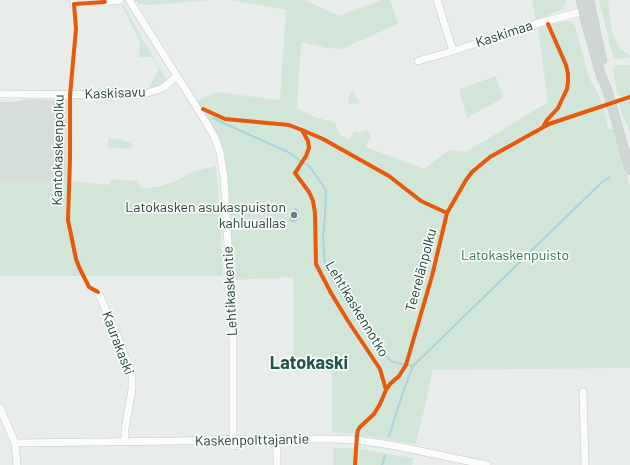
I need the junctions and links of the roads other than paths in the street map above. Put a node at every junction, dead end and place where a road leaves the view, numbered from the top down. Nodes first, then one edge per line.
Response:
1 (120, 0) edge
2 (129, 0) edge
3 (437, 0) edge
4 (581, 0) edge
5 (589, 0) edge
6 (105, 2) dead end
7 (587, 11) junction
8 (453, 51) junction
9 (418, 61) dead end
10 (177, 76) junction
11 (0, 94) edge
12 (630, 170) edge
13 (98, 292) dead end
14 (583, 392) dead end
15 (0, 408) edge
16 (277, 439) junction
17 (125, 442) junction
18 (233, 442) junction
19 (15, 443) junction
20 (478, 464) edge
21 (17, 465) edge
22 (277, 465) edge
23 (487, 465) edge
24 (585, 465) edge

1 - 6 street
2 - 10 street, Lehtikaskentie
3 - 8 street
4 - 7 main road
5 - 7 main road
7 - 8 street, Kaskimaa
7 - 12 main road
8 - 9 street, Kaskimaa
10 - 11 street, Kaskisavu
10 - 18 street, Lehtikaskentie
13 - 17 street, Kaurakaski
14 - 24 street
15 - 19 street
16 - 18 street, Kaskenpolttajantie
16 - 20 street, Kaskenpolttajantie
16 - 22 street
17 - 18 street, Kaskenpolttajantie
17 - 19 street, Kaskenpolttajantie
19 - 21 street
20 - 23 street, Kaskenpolttajantie

